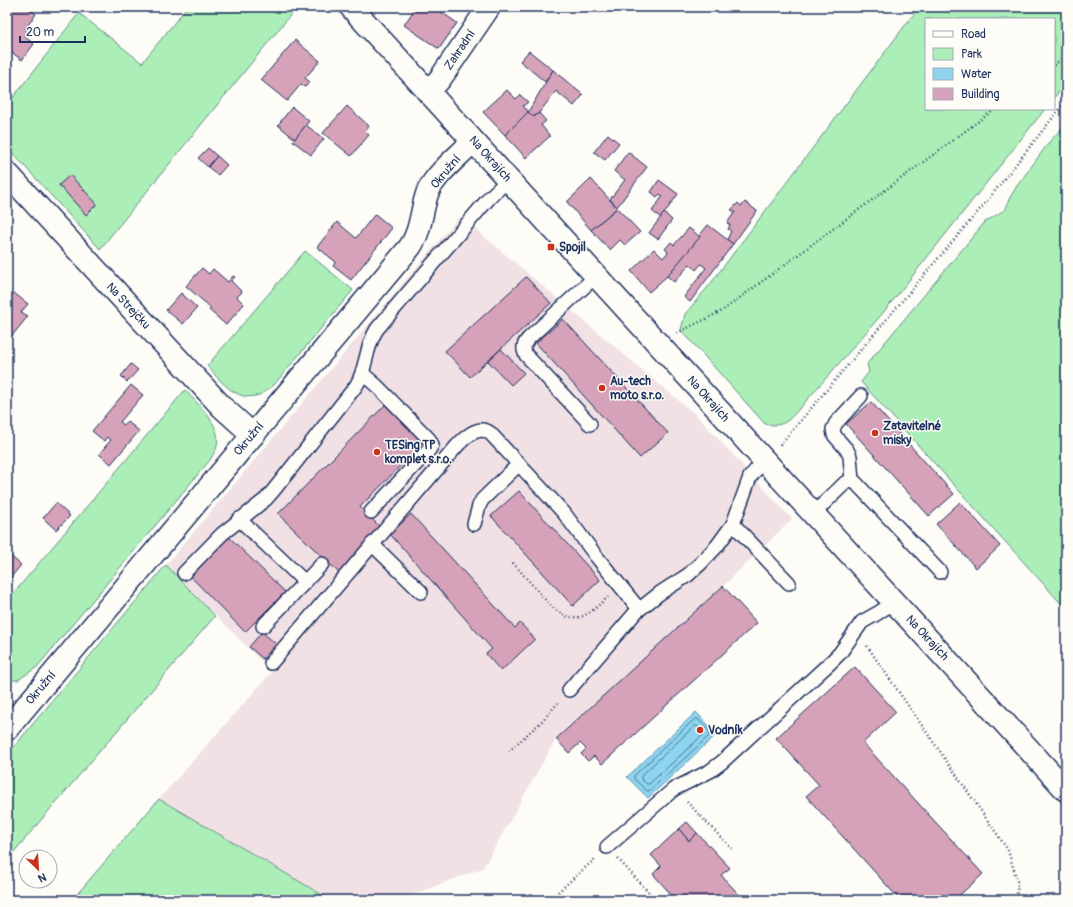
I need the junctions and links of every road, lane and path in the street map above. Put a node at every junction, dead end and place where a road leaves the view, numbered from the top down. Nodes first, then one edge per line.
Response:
1 (351, 7) edge
2 (490, 7) edge
3 (1066, 56) edge
4 (1055, 64) edge
5 (428, 92) junction
6 (1066, 101) edge
7 (993, 110) edge
8 (473, 141) junction
9 (7, 173) edge
10 (508, 180) junction
11 (596, 276) junction
12 (656, 342) junction
13 (363, 374) junction
14 (861, 396) dead end
15 (590, 424) dead end
16 (252, 435) junction
17 (764, 460) junction
18 (519, 464) junction
19 (852, 481) junction
20 (371, 512) dead end
21 (813, 514) junction
22 (239, 519) junction
23 (474, 524) dead end
24 (733, 524) junction
25 (372, 544) junction
26 (513, 563) dead end
27 (322, 564) dead end
28 (940, 572) dead end
29 (184, 573) dead end
30 (305, 582) junction
31 (788, 583) dead end
32 (620, 586) junction
33 (421, 592) dead end
34 (894, 602) junction
35 (639, 609) junction
36 (263, 626) dead end
37 (856, 631) junction
38 (271, 663) dead end
39 (568, 690) joint
40 (9, 724) edge
41 (509, 751) dead end
42 (674, 789) junction
43 (1066, 790) edge
44 (607, 847) junction
45 (734, 851) dead end
46 (549, 900) edge
47 (656, 900) edge
48 (1016, 900) edge

1 - 5 street, Na Okrajích
2 - 5 street, Zahradní
3 - 4 path
5 - 8 street, Na Okrajích
6 - 17 path
7 - 12 path
8 - 10 street, Na Okrajích
8 - 16 street, Okružní
9 - 16 street, Na Strejčku
10 - 11 street, Na Okrajích
10 - 13 lane
11 - 12 street, Na Okrajích
11 - 15 lane
12 - 17 street, Na Okrajích
13 - 20 lane
13 - 22 lane
14 - 19 lane
16 - 40 street, Okružní
17 - 21 street, Na Okrajích
17 - 24 lane
18 - 23 lane
18 - 25 lane
18 - 32 lane
19 - 21 lane
19 - 28 lane
21 - 34 street, Na Okrajích
22 - 29 lane
22 - 30 lane
24 - 31 lane
24 - 35 lane
25 - 33 lane
25 - 38 lane
26 - 32 path
27 - 30 lane
30 - 36 lane
32 - 35 lane
34 - 37 lane
34 - 43 street, Na Okrajích
35 - 39 lane
37 - 42 lane
37 - 48 path
39 - 41 path
42 - 44 lane
42 - 45 path
44 - 46 path
44 - 47 path

